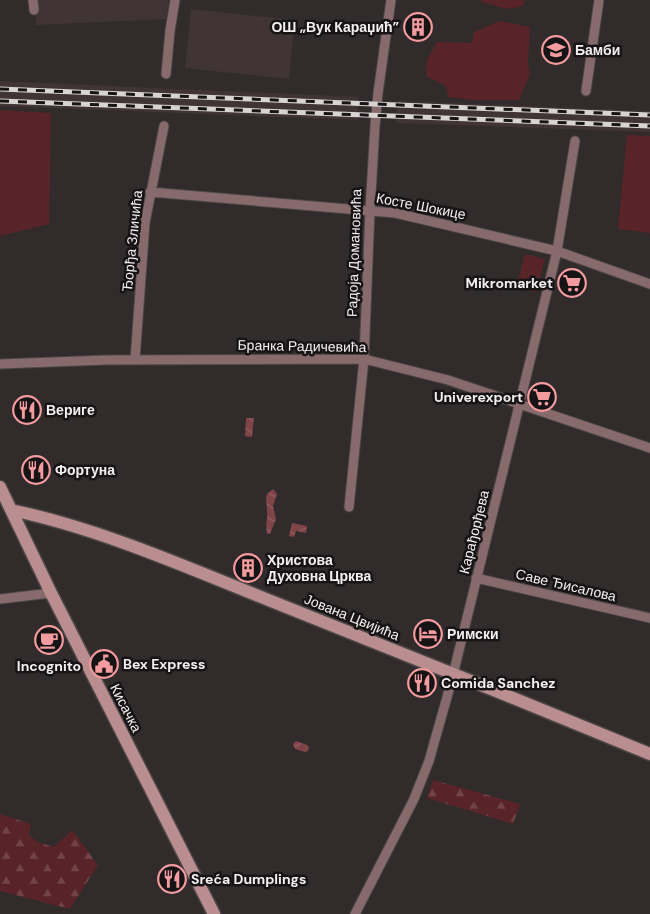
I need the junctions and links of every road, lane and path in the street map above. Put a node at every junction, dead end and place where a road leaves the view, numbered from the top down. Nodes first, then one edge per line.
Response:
1 (33, 0) edge
2 (176, 0) edge
3 (391, 0) edge
4 (600, 0) edge
5 (34, 10) dead end
6 (166, 74) dead end
7 (586, 91) dead end
8 (164, 126) dead end
9 (576, 141) dead end
10 (150, 192) junction
11 (370, 210) junction
12 (557, 251) junction
13 (650, 284) edge
14 (364, 359) junction
15 (135, 360) junction
16 (0, 364) edge
17 (519, 404) junction
18 (650, 448) edge
19 (0, 487) edge
20 (349, 507) dead end
21 (11, 510) junction
22 (476, 578) junction
23 (51, 593) junction
24 (0, 599) edge
25 (650, 618) edge
26 (454, 673) junction
27 (650, 754) edge
28 (214, 914) edge
29 (355, 914) edge

1 - 5 street
2 - 6 street
3 - 11 street, Радоја Домановића
4 - 7 street
8 - 10 street, Ђорђа Зличића
9 - 12 street, Карађорђева
10 - 11 street, Косте Шокице
10 - 15 street, Ђорђа Зличића
11 - 12 street, Косте Шокице
11 - 14 street, Радоја Домановића
12 - 13 street, Косте Шокице
12 - 17 street, Карађорђева
14 - 15 street, Бранка Радичевића
14 - 17 street, Бранка Радичевића
14 - 20 street, Радоја Домановића
15 - 16 street, Бранка Радичевића
17 - 18 street, Бранка Радичевића
17 - 22 street, Карађорђева
19 - 21 street, Кисачка
21 - 23 street, Кисачка
21 - 26 street, Јована Цвијића
22 - 25 street, Саве Ђисалова
22 - 26 street, Карађорђева
23 - 24 street
23 - 28 street, Кисачка
26 - 27 street, Јована Цвијића
26 - 29 street, Карађорђева

